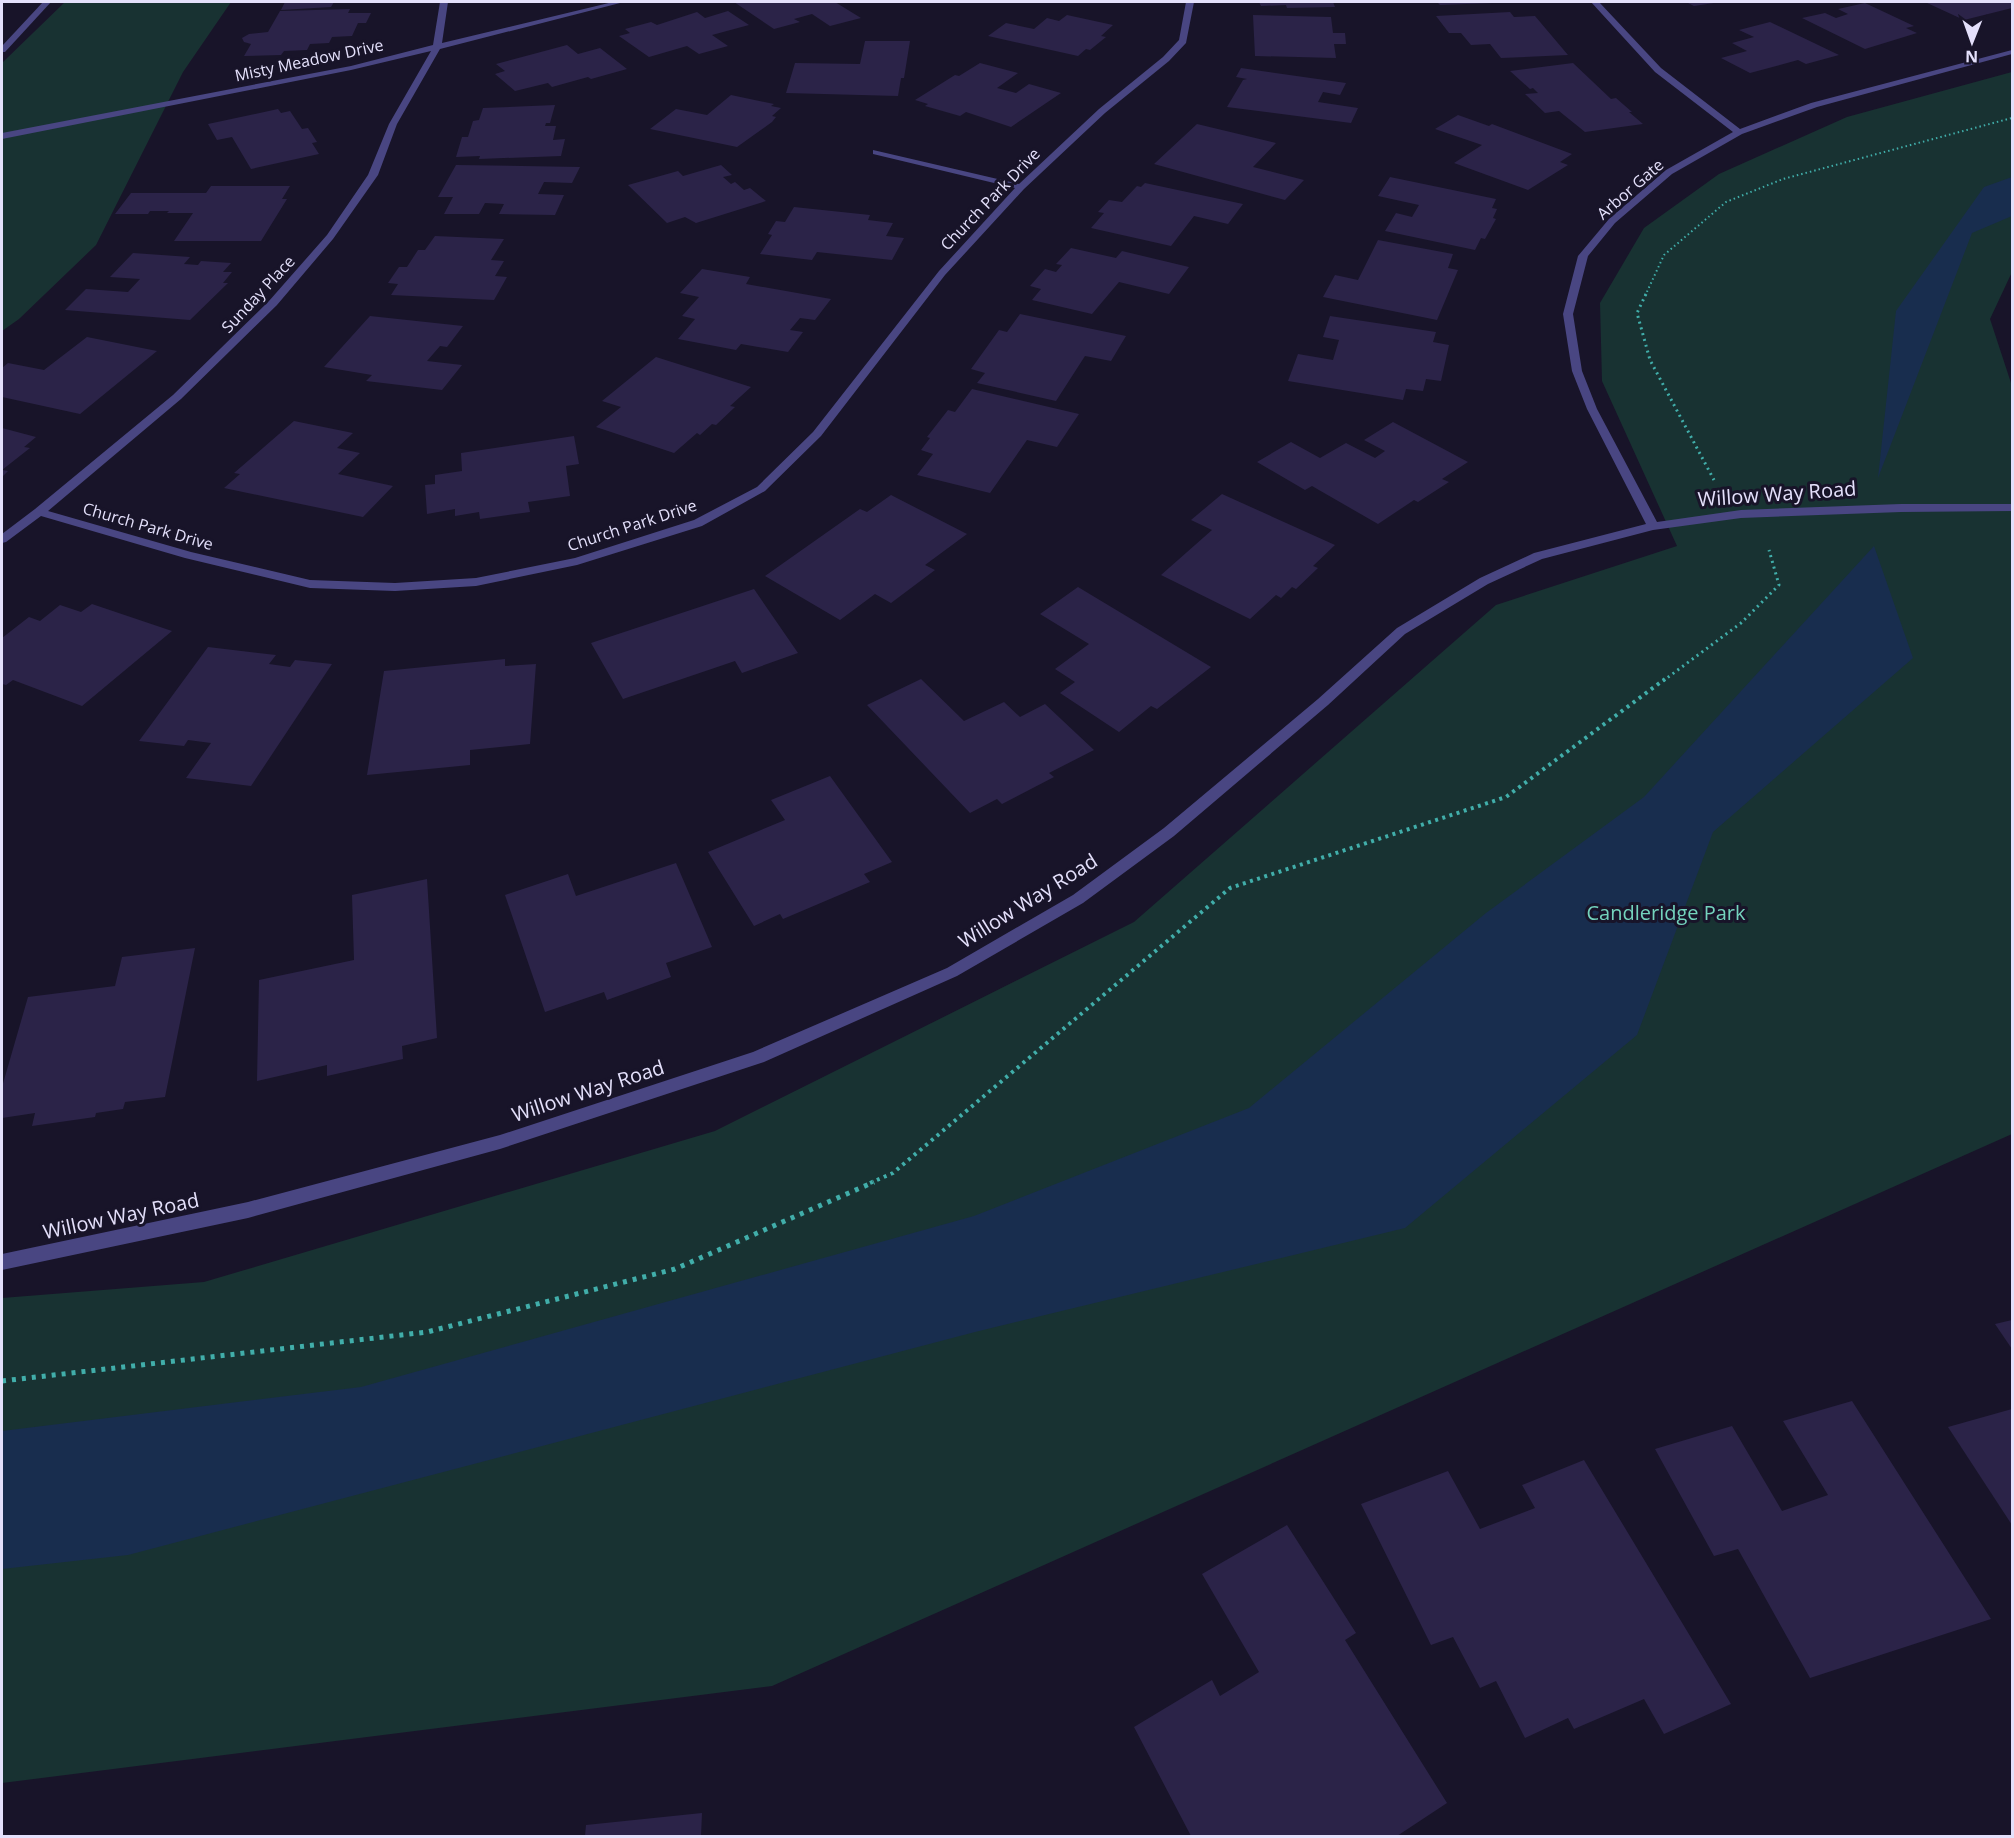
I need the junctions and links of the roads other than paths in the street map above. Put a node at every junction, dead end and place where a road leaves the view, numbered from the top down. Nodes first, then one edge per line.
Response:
1 (47, 2) edge
2 (444, 2) edge
3 (620, 2) edge
4 (1190, 2) edge
5 (1595, 2) edge
6 (437, 47) junction
7 (2, 50) edge
8 (2013, 52) edge
9 (1739, 132) junction
10 (2, 136) edge
11 (876, 152) dead end
12 (1021, 188) junction
13 (2013, 508) edge
14 (39, 512) junction
15 (1653, 526) junction
16 (2, 539) edge
17 (2, 1262) edge

1 - 7 street
2 - 6 street, Sunday Place
3 - 6 street, Misty Meadow Drive
4 - 12 street, Church Park Drive
5 - 9 street
6 - 10 street, Misty Meadow Drive
6 - 14 street, Sunday Place
8 - 9 street, Arbor Gate
9 - 15 street, Arbor Gate
11 - 12 street
12 - 14 street, Church Park Drive
13 - 15 street, Willow Way Road
14 - 16 street, Sunday Place
15 - 17 street, Willow Way Road

